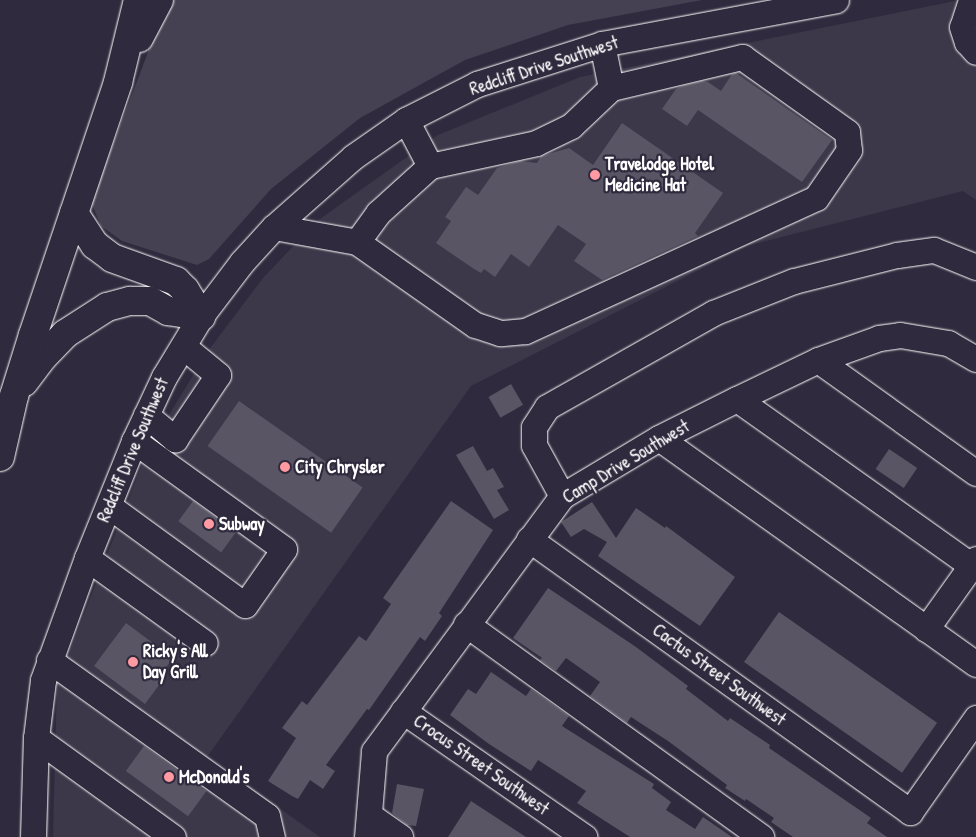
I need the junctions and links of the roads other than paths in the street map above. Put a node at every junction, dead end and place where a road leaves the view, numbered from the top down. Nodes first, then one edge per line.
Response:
1 (138, 0) edge
2 (160, 0) edge
3 (836, 0) edge
4 (972, 0) edge
5 (602, 44) junction
6 (976, 52) edge
7 (118, 82) junction
8 (611, 88) junction
9 (406, 120) junction
10 (430, 166) junction
11 (74, 213) junction
12 (274, 227) junction
13 (357, 242) junction
14 (976, 267) edge
15 (201, 316) junction
16 (183, 346) junction
17 (976, 359) edge
18 (818, 360) junction
19 (14, 396) junction
20 (737, 399) junction
21 (146, 416) junction
22 (659, 438) junction
23 (134, 441) junction
24 (0, 457) edge
25 (976, 473) edge
26 (562, 496) junction
27 (109, 506) junction
28 (529, 539) junction
29 (87, 558) junction
30 (974, 562) edge
31 (466, 624) junction
32 (926, 629) junction
33 (205, 643) dead end
34 (49, 660) junction
35 (976, 664) edge
36 (403, 711) junction
37 (976, 718) edge
38 (36, 738) junction
39 (270, 826) edge
40 (368, 826) edge
41 (33, 837) edge
42 (173, 837) edge
43 (283, 837) edge
44 (400, 837) edge
45 (584, 837) edge
46 (761, 837) edge

1 - 7 highway
2 - 7 highway
3 - 5 street, Redcliff Drive Southwest
4 - 6 street
5 - 8 street
5 - 9 street, Redcliff Drive Southwest
7 - 11 highway
8 - 10 street
8 - 13 street
9 - 10 street
9 - 12 street, Redcliff Drive Southwest
10 - 13 street
11 - 15 highway
11 - 19 highway
12 - 13 street
12 - 15 street, Redcliff Drive Southwest
14 - 26 street
15 - 16 street, Redcliff Drive Southwest
15 - 19 highway
16 - 21 street, Redcliff Drive Southwest
16 - 21 street
17 - 18 street, Camp Drive Southwest
18 - 20 street, Camp Drive Southwest
18 - 25 street
19 - 24 highway
20 - 22 street, Camp Drive Southwest
20 - 30 street
21 - 23 street, Redcliff Drive Southwest
22 - 26 street, Camp Drive Southwest
22 - 32 street
23 - 27 street, Redcliff Drive Southwest
23 - 27 street
26 - 28 street, Camp Drive Southwest
27 - 29 street, Redcliff Drive Southwest
28 - 31 street, Camp Drive Southwest
28 - 37 street, Cactus Street Southwest
29 - 33 street
29 - 34 street, Redcliff Drive Southwest
30 - 32 street
31 - 36 street, Camp Drive Southwest
31 - 46 street
32 - 35 street
34 - 38 street, Redcliff Drive Southwest
34 - 39 street
36 - 40 street, Camp Drive Southwest
36 - 45 street, Crocus Street Southwest
38 - 41 street, Redcliff Drive Southwest
38 - 42 street
39 - 43 street
40 - 44 street

